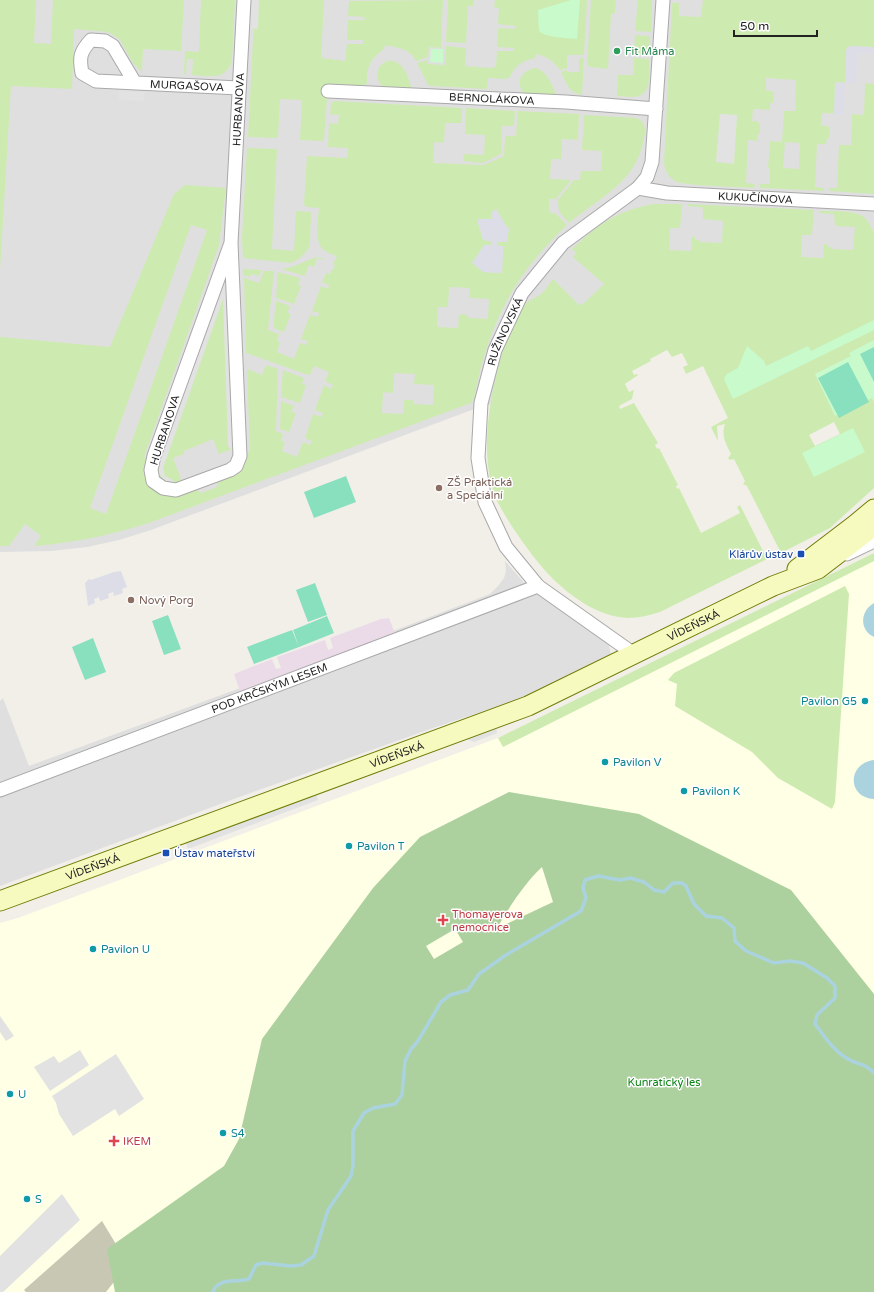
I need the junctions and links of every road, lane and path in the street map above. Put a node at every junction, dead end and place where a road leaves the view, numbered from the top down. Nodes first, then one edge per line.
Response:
1 (244, 0) edge
2 (663, 0) edge
3 (135, 82) dead end
4 (239, 88) junction
5 (328, 91) dead end
6 (656, 109) junction
7 (638, 188) junction
8 (874, 204) edge
9 (231, 243) junction
10 (874, 509) edge
11 (874, 526) edge
12 (874, 541) edge
13 (818, 568) junction
14 (778, 584) junction
15 (538, 586) junction
16 (634, 654) junction
17 (0, 790) edge
18 (0, 901) edge

1 - 4 street, HURBANOVA
2 - 6 street, RUŽINOVSKÁ
3 - 4 street, MURGAŠOVA
4 - 9 street, HURBANOVA
5 - 6 street, BERNOLÁKOVA
6 - 7 street, RUŽINOVSKÁ
7 - 8 street, KUKUČÍNOVA
7 - 15 street, RUŽINOVSKÁ
9 - 9 street, HURBANOVA
10 - 14 main road, VÍDEŇSKÁ
11 - 13 main road, VÍDEŇSKÁ
12 - 13 street
13 - 14 main road, VÍDEŇSKÁ
14 - 16 main road, VÍDEŇSKÁ
15 - 16 street, RUŽINOVSKÁ
15 - 17 street, POD KRČSKÝM LESEM
16 - 18 main road, VÍDEŇSKÁ

